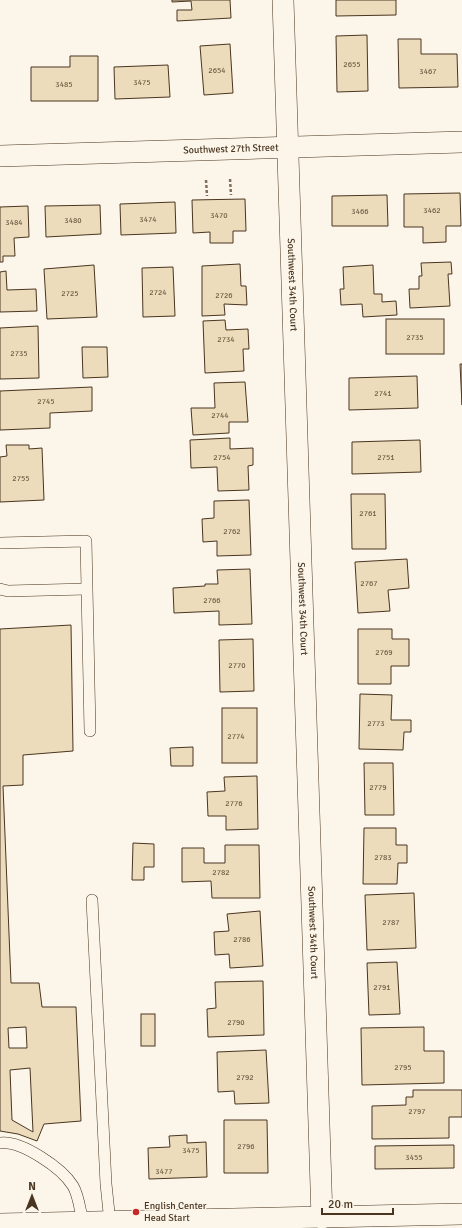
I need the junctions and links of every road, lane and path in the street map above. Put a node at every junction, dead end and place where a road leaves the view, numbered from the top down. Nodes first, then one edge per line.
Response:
1 (283, 0) edge
2 (462, 142) edge
3 (288, 147) junction
4 (0, 156) edge
5 (230, 179) dead end
6 (206, 180) dead end
7 (231, 195) dead end
8 (207, 196) dead end
9 (0, 543) edge
10 (0, 589) edge
11 (86, 589) junction
12 (90, 731) dead end
13 (92, 900) dead end
14 (0, 1143) edge
15 (462, 1214) edge
16 (322, 1218) junction
17 (83, 1222) junction
18 (0, 1224) edge
19 (110, 1225) edge

1 - 3 street, Southwest 34th Court
2 - 3 street, Southwest 27th Street
3 - 4 street, Southwest 27th Street
3 - 16 street, Southwest 34th Court
5 - 7 path
6 - 8 path
9 - 11 lane
10 - 11 lane
11 - 12 lane
13 - 19 lane
14 - 17 lane
15 - 16 street
16 - 19 street
17 - 18 street
17 - 19 street

